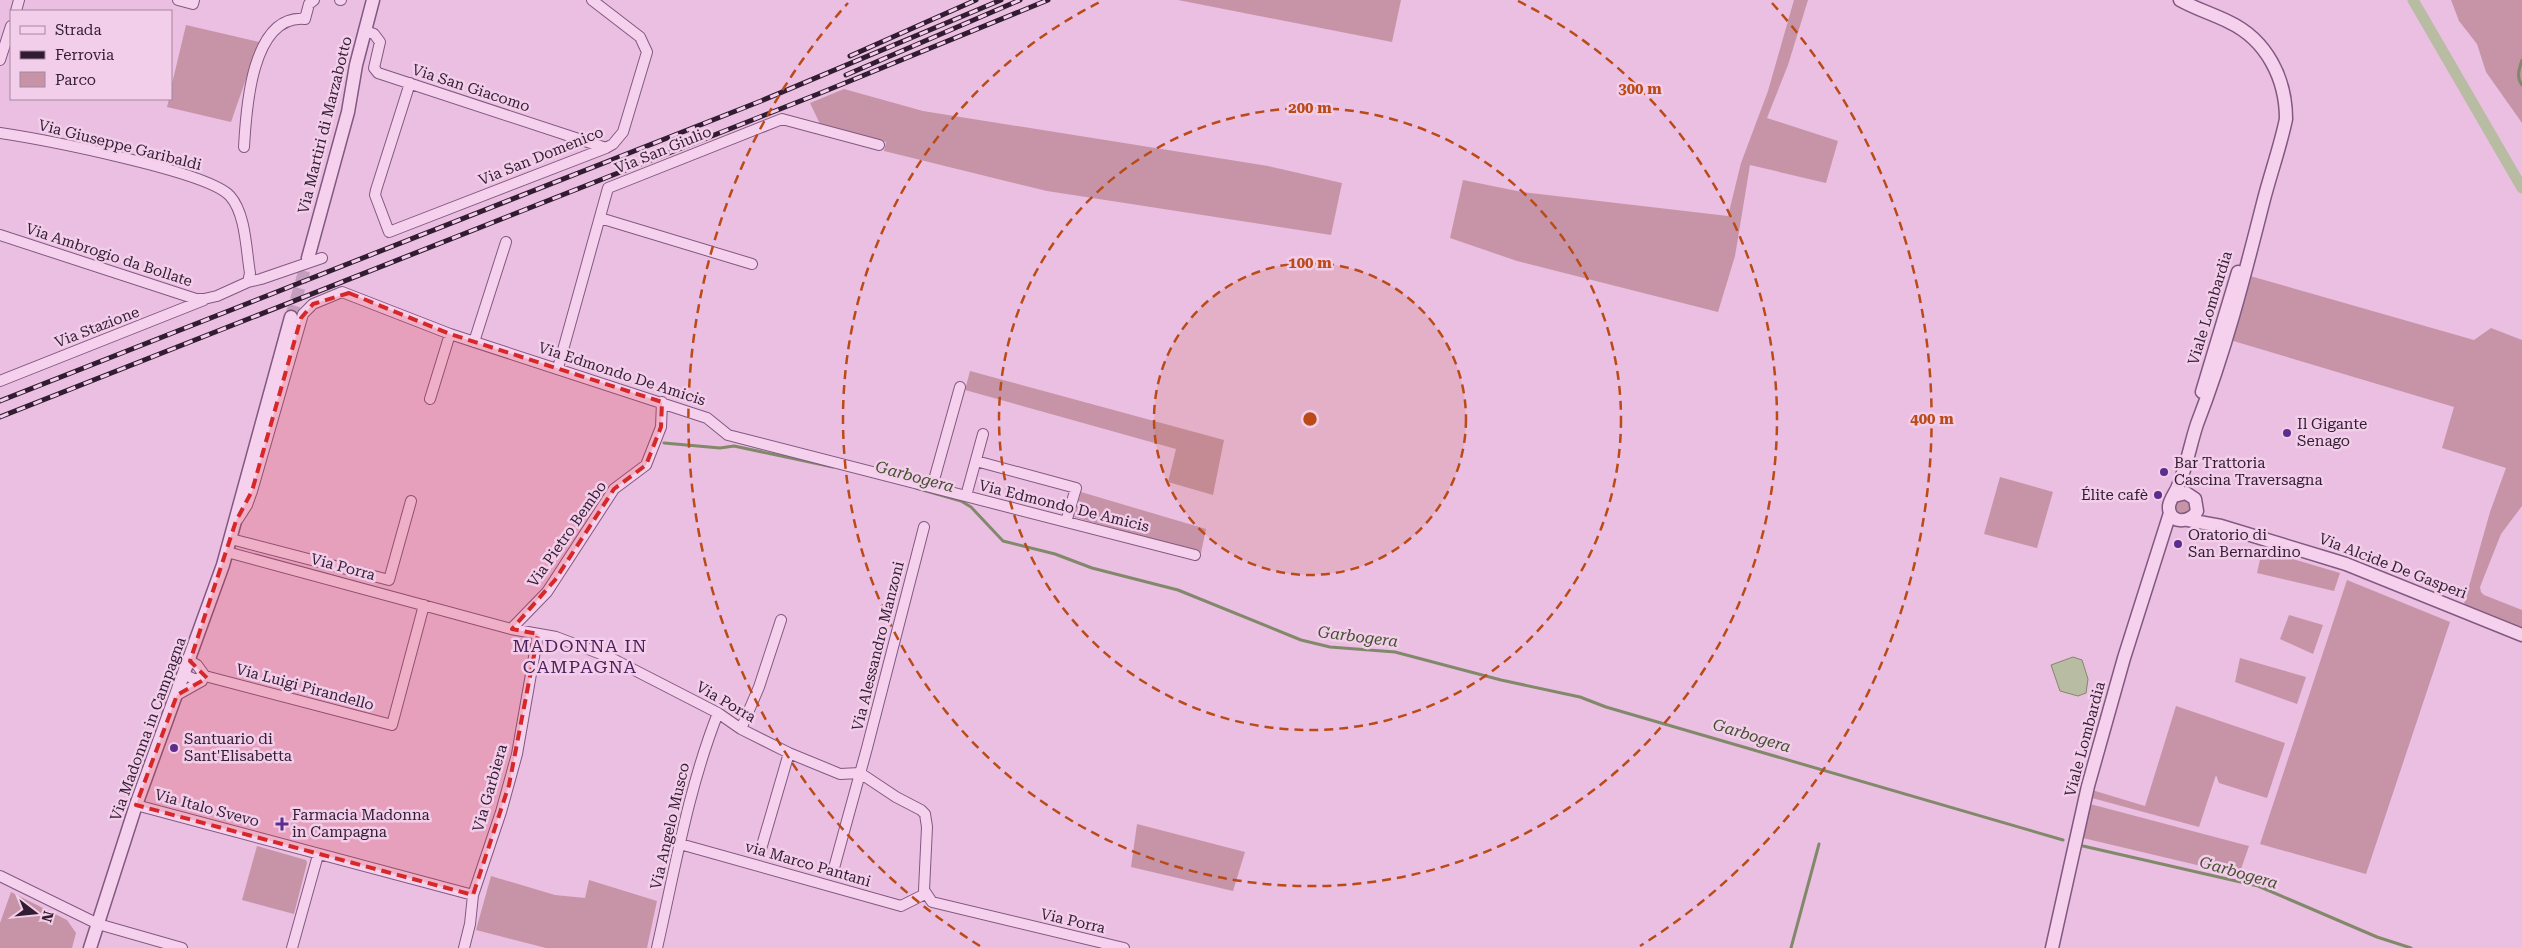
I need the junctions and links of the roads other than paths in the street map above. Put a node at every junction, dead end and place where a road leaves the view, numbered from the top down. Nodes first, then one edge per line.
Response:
1 (178, 0) edge
2 (314, 0) edge
3 (373, 0) edge
4 (592, 0) edge
5 (2180, 0) edge
6 (194, 2) edge
7 (10, 29) edge
8 (365, 31) junction
9 (0, 60) edge
10 (410, 84) junction
11 (0, 132) edge
12 (879, 145) dead end
13 (244, 147) dead end
14 (606, 148) junction
15 (600, 218) junction
16 (0, 236) edge
17 (506, 242) dead end
18 (308, 258) tunnel mouth
19 (322, 258) dead end
20 (752, 264) dead end
21 (248, 282) junction
22 (204, 299) junction
23 (305, 311) joint
24 (292, 317) tunnel mouth
25 (450, 334) junction
26 (474, 342) junction
27 (558, 368) junction
28 (0, 381) edge
29 (960, 387) dead end
30 (430, 399) dead end
31 (662, 402) junction
32 (983, 434) dead end
33 (976, 461) junction
34 (2188, 464) junction
35 (932, 487) junction
36 (966, 496) junction
37 (2174, 496) junction
38 (2196, 501) junction
39 (411, 502) dead end
40 (2170, 513) junction
41 (2186, 520) junction
42 (236, 521) junction
43 (1066, 522) junction
44 (2221, 526) junction
45 (924, 527) dead end
46 (231, 538) junction
47 (2163, 542) junction
48 (227, 552) junction
49 (1195, 555) dead end
50 (424, 605) junction
51 (781, 620) dead end
52 (511, 629) junction
53 (538, 634) junction
54 (2522, 635) edge
55 (190, 661) junction
56 (185, 675) junction
57 (208, 676) junction
58 (177, 695) junction
59 (718, 713) junction
60 (741, 729) junction
61 (789, 753) junction
62 (860, 773) junction
63 (136, 805) junction
64 (680, 844) junction
65 (761, 849) dead end
66 (318, 855) junction
67 (834, 868) dead end
68 (0, 876) edge
69 (925, 894) junction
70 (473, 895) junction
71 (98, 924) junction
72 (90, 948) edge
73 (182, 948) edge
74 (292, 948) edge
75 (464, 948) edge
76 (657, 948) edge
77 (1124, 948) edge
78 (2052, 948) edge

1 - 6 street
2 - 13 street
3 - 8 street, Via Martiri di Marzabotto
4 - 14 street, Via San Domenico
5 - 34 street, Viale Lombardia
7 - 9 street
8 - 10 street, Via San Giacomo
8 - 18 street, Via Martiri di Marzabotto
10 - 14 street, Via San Giacomo
10 - 14 street, Via San Domenico
11 - 21 street, Via Giuseppe Garibaldi
12 - 15 street, Via San Giulio
15 - 20 street
15 - 27 street, Via San Giulio
16 - 22 street, Via Ambrogio da Bollate
17 - 26 street
19 - 21 street, Via Ambrogio da Bollate
21 - 22 street, Via Ambrogio da Bollate
22 - 28 street, Via Stazione
23 - 25 street, Via Edmondo De Amicis
23 - 42 street, Via Madonna in Campagna
24 - 42 street, Via Madonna in Campagna
25 - 26 street, Via Edmondo De Amicis
25 - 30 street
26 - 27 street, Via Edmondo De Amicis
27 - 31 street, Via Edmondo De Amicis
29 - 35 street
31 - 35 street, Via Edmondo De Amicis
31 - 52 street, Via Pietro Bembo
32 - 33 street
33 - 36 street
33 - 43 street
34 - 37 street, Viale Lombardia
34 - 38 street, Viale Lombardia
35 - 36 street, Via Edmondo De Amicis
36 - 43 street, Via Edmondo De Amicis
37 - 38 street
37 - 40 street
38 - 41 street
38 - 44 street, Via Alcide De Gasperi
39 - 46 street
40 - 41 street
40 - 47 street, Viale Lombardia
41 - 44 street, Via Alcide De Gasperi
41 - 47 street, Viale Lombardia
42 - 46 street, Via Madonna in Campagna
43 - 49 street, Via Edmondo De Amicis
44 - 54 street, Via Alcide De Gasperi
45 - 62 street, Via Alessandro Manzoni
46 - 48 street, Via Madonna in Campagna
47 - 78 street, Viale Lombardia
48 - 50 street, Via Porra
48 - 55 street, Via Madonna in Campagna
50 - 52 street, Via Porra
50 - 57 street, Via Luigi Pirandello
51 - 60 street
52 - 53 street, Via Porra
53 - 59 street, Via Porra
53 - 70 street, Via Garbiera
55 - 56 street, Via Madonna in Campagna
55 - 57 street
56 - 57 street, Via Luigi Pirandello
56 - 58 street, Via Madonna in Campagna
57 - 58 street
58 - 63 street, Via Madonna in Campagna
59 - 60 street, Via Porra
59 - 64 street, Via Angelo Musco
60 - 61 street, Via Porra
61 - 62 street, Via Porra
61 - 65 street
62 - 67 street, Via Alessandro Manzoni
62 - 69 street
63 - 66 street, Via Italo Svevo
63 - 71 street, Via Madonna in Campagna
64 - 69 street, via Marco Pantani
64 - 76 street, Via Angelo Musco
66 - 70 street, Via Italo Svevo
66 - 74 street
68 - 71 street
69 - 77 street, Via Porra
70 - 75 street, Via Garbiera
71 - 72 street, Via Madonna in Campagna
71 - 73 street

